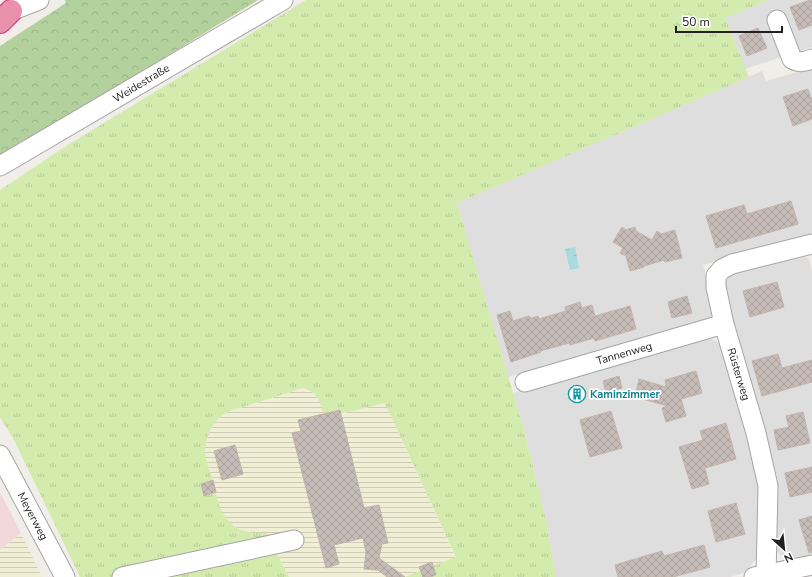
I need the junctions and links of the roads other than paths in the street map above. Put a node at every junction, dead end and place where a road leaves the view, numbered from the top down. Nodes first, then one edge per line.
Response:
1 (39, 0) edge
2 (283, 0) edge
3 (6, 9) edge
4 (777, 20) dead end
5 (809, 60) edge
6 (0, 166) edge
7 (812, 244) edge
8 (724, 324) junction
9 (525, 382) dead end
10 (0, 455) edge
11 (294, 540) dead end
12 (812, 565) edge
13 (762, 576) edge
14 (65, 577) edge
15 (122, 577) edge

1 - 3 street
2 - 6 street, Weidestraße
4 - 5 street
7 - 8 street, Rüsterweg
8 - 9 street, Tannenweg
8 - 13 street, Rüsterweg
10 - 14 street, Meyerweg
11 - 15 street
12 - 13 street

